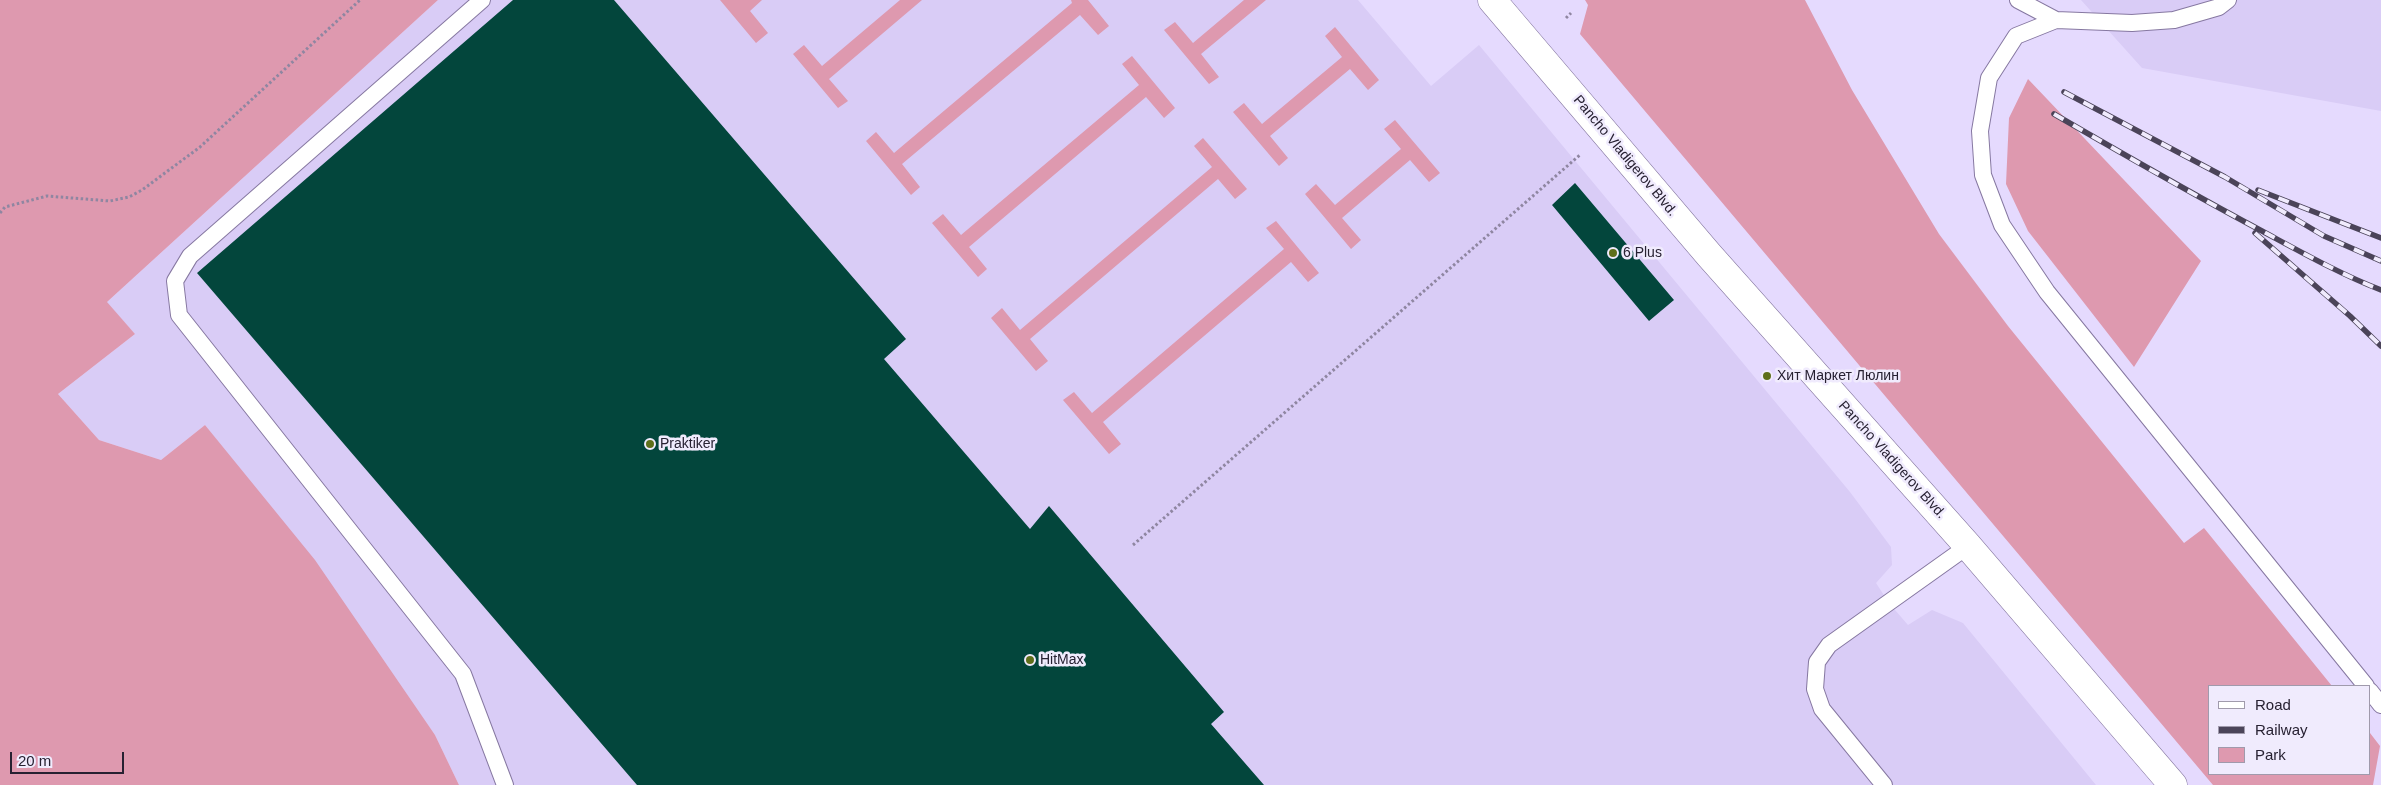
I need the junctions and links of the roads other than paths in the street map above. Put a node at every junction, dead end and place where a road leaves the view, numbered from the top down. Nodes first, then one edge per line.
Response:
1 (482, 0) edge
2 (1492, 0) edge
3 (2018, 0) edge
4 (2228, 0) edge
5 (2056, 20) junction
6 (1968, 546) junction
7 (2365, 685) edge
8 (2371, 692) edge
9 (2381, 705) edge
10 (505, 785) edge
11 (1884, 785) edge
12 (2173, 785) edge

1 - 10 lane
2 - 6 street, Pancho Vladigerov Blvd.
3 - 5 lane
4 - 5 lane
5 - 7 lane
6 - 11 lane
6 - 12 street, Pancho Vladigerov Blvd.
8 - 9 lane

